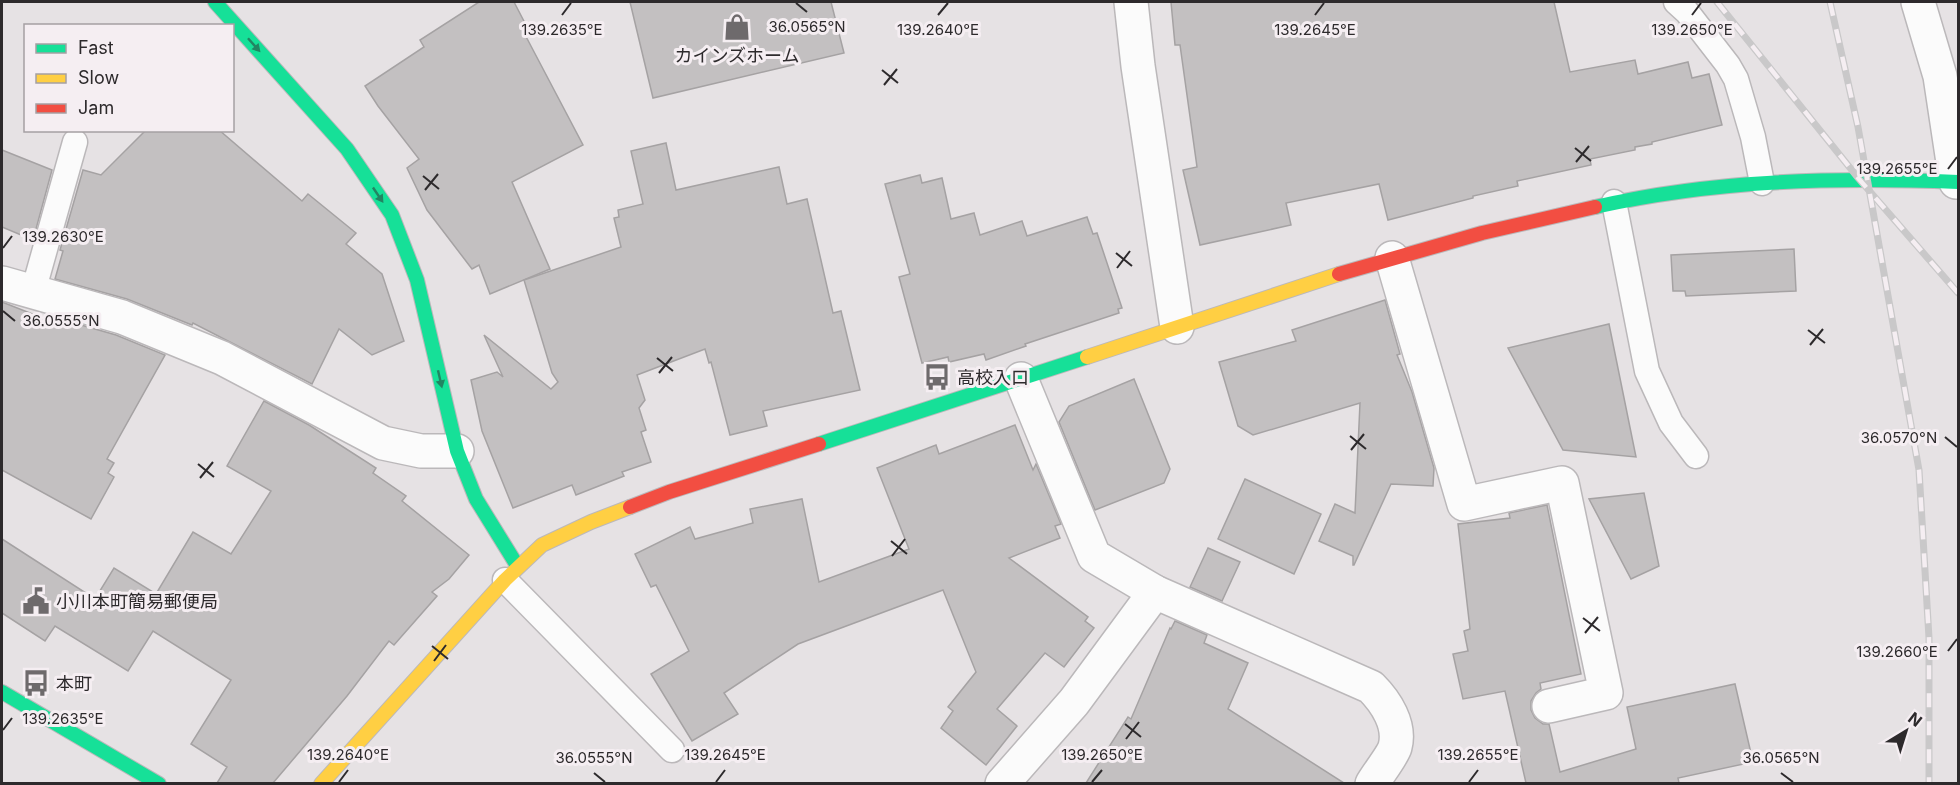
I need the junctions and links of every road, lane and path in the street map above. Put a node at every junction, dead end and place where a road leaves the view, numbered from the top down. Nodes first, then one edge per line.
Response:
1 (215, 2) edge
2 (1131, 2) edge
3 (1676, 2) edge
4 (1918, 2) edge
5 (75, 142) dead end
6 (1957, 182) edge
7 (1762, 183) junction
8 (1614, 202) junction
9 (1392, 258) junction
10 (2, 283) edge
11 (33, 292) junction
12 (1177, 327) junction
13 (1021, 379) junction
14 (457, 451) junction
15 (1696, 456) dead end
16 (511, 573) junction
17 (1155, 592) junction
18 (2, 692) edge
19 (1548, 706) dead end
20 (672, 750) dead end
21 (159, 783) edge
22 (321, 783) edge
23 (1002, 783) edge
24 (1372, 783) edge

1 -> 14 main road
2 - 12 street
3 - 7 lane
4 - 6 street
5 - 11 lane
6 - 7 main road
7 - 8 main road
8 - 9 main road
8 - 15 lane
9 - 12 main road
9 - 19 street
10 - 11 street
11 - 14 street
12 - 13 main road
13 - 16 main road
13 - 17 street
14 - 16 main road
16 - 20 lane
16 - 22 main road
17 - 23 street
17 - 24 street
18 - 21 main road

